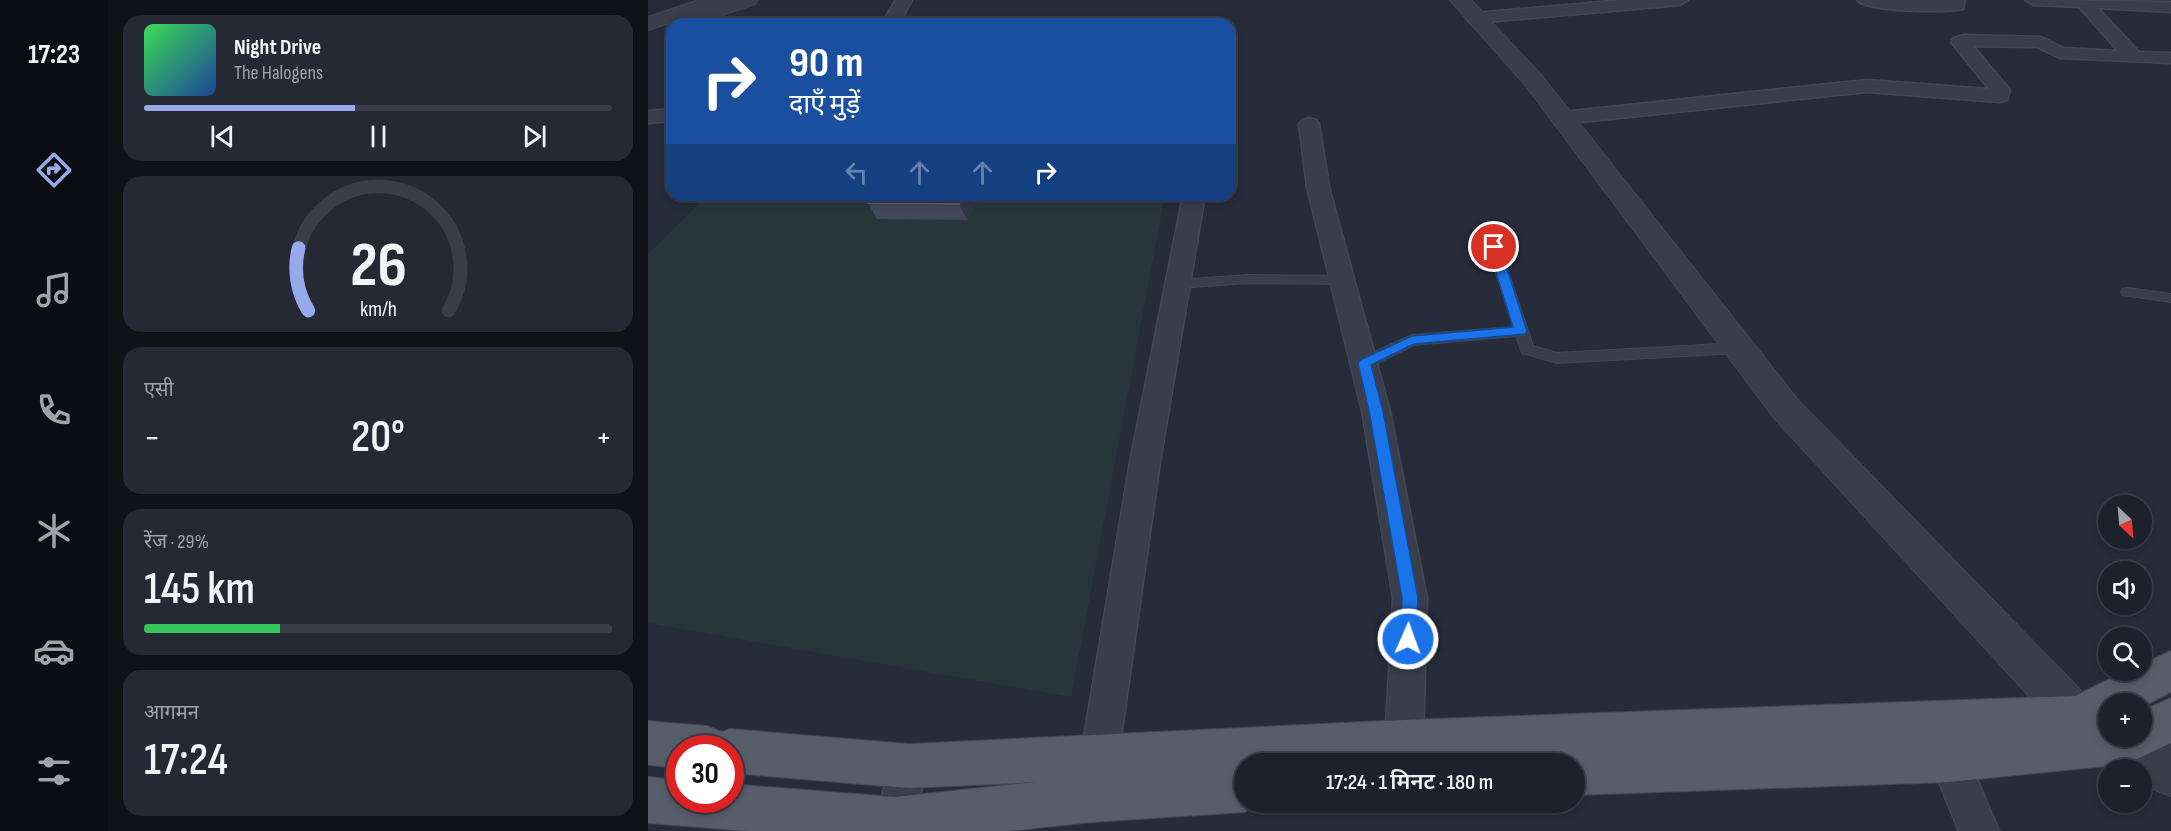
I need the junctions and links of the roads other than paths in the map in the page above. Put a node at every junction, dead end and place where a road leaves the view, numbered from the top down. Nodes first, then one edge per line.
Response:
1 (718, 0) edge
2 (748, 0) edge
3 (904, 0) edge
4 (1680, 0) edge
5 (1865, 0) edge
6 (1957, 0) edge
7 (2033, 0) edge
8 (2081, 1) edge
9 (2171, 7) edge
10 (1468, 9) edge
11 (696, 18) edge
12 (894, 18) edge
13 (648, 24) edge
14 (666, 28) edge
15 (648, 35) edge
16 (2134, 57) junction
17 (2171, 58) edge
18 (666, 116) edge
19 (648, 117) edge
20 (1562, 118) junction
21 (1309, 124) dead end
22 (1193, 201) edge
23 (1494, 247) dead end
24 (1342, 280) junction
25 (1178, 284) junction
26 (2128, 292) dead end
27 (2171, 298) edge
28 (1521, 331) junction
29 (1740, 348) junction
30 (1364, 363) junction
31 (2171, 671) edge
32 (2077, 717) junction
33 (2171, 720) edge
34 (2152, 730) edge
35 (1404, 742) junction
36 (2098, 742) edge
37 (648, 743) edge
38 (666, 745) edge
39 (2144, 747) edge
40 (744, 751) edge
41 (1948, 760) junction
42 (909, 766) junction
43 (1585, 773) edge
44 (2171, 774) edge
45 (1096, 778) junction
46 (1234, 788) edge
47 (648, 800) edge
48 (892, 826) edge
49 (1980, 831) edge

1 - 13 street
2 - 11 street
3 - 12 street
4 - 10 street
5 - 6 street
7 - 8 street
8 - 9 street
8 - 16 street
10 - 20 street
14 - 15 street
16 - 17 street
16 - 20 street
18 - 19 street
20 - 29 street
21 - 24 street
22 - 25 street
23 - 28 lane
24 - 25 lane
24 - 30 street
25 - 45 street
26 - 27 lane
28 - 29 lane
28 - 30 lane
29 - 32 street
30 - 35 street
31 - 32 main road
32 - 35 main road
33 - 34 main road
35 - 45 main road
36 - 41 main road
37 - 38 main road
39 - 44 street
40 - 42 main road
41 - 43 main road
41 - 49 street
42 - 45 main road
42 - 48 street
45 - 46 main road
45 - 48 main road
47 - 48 main road

